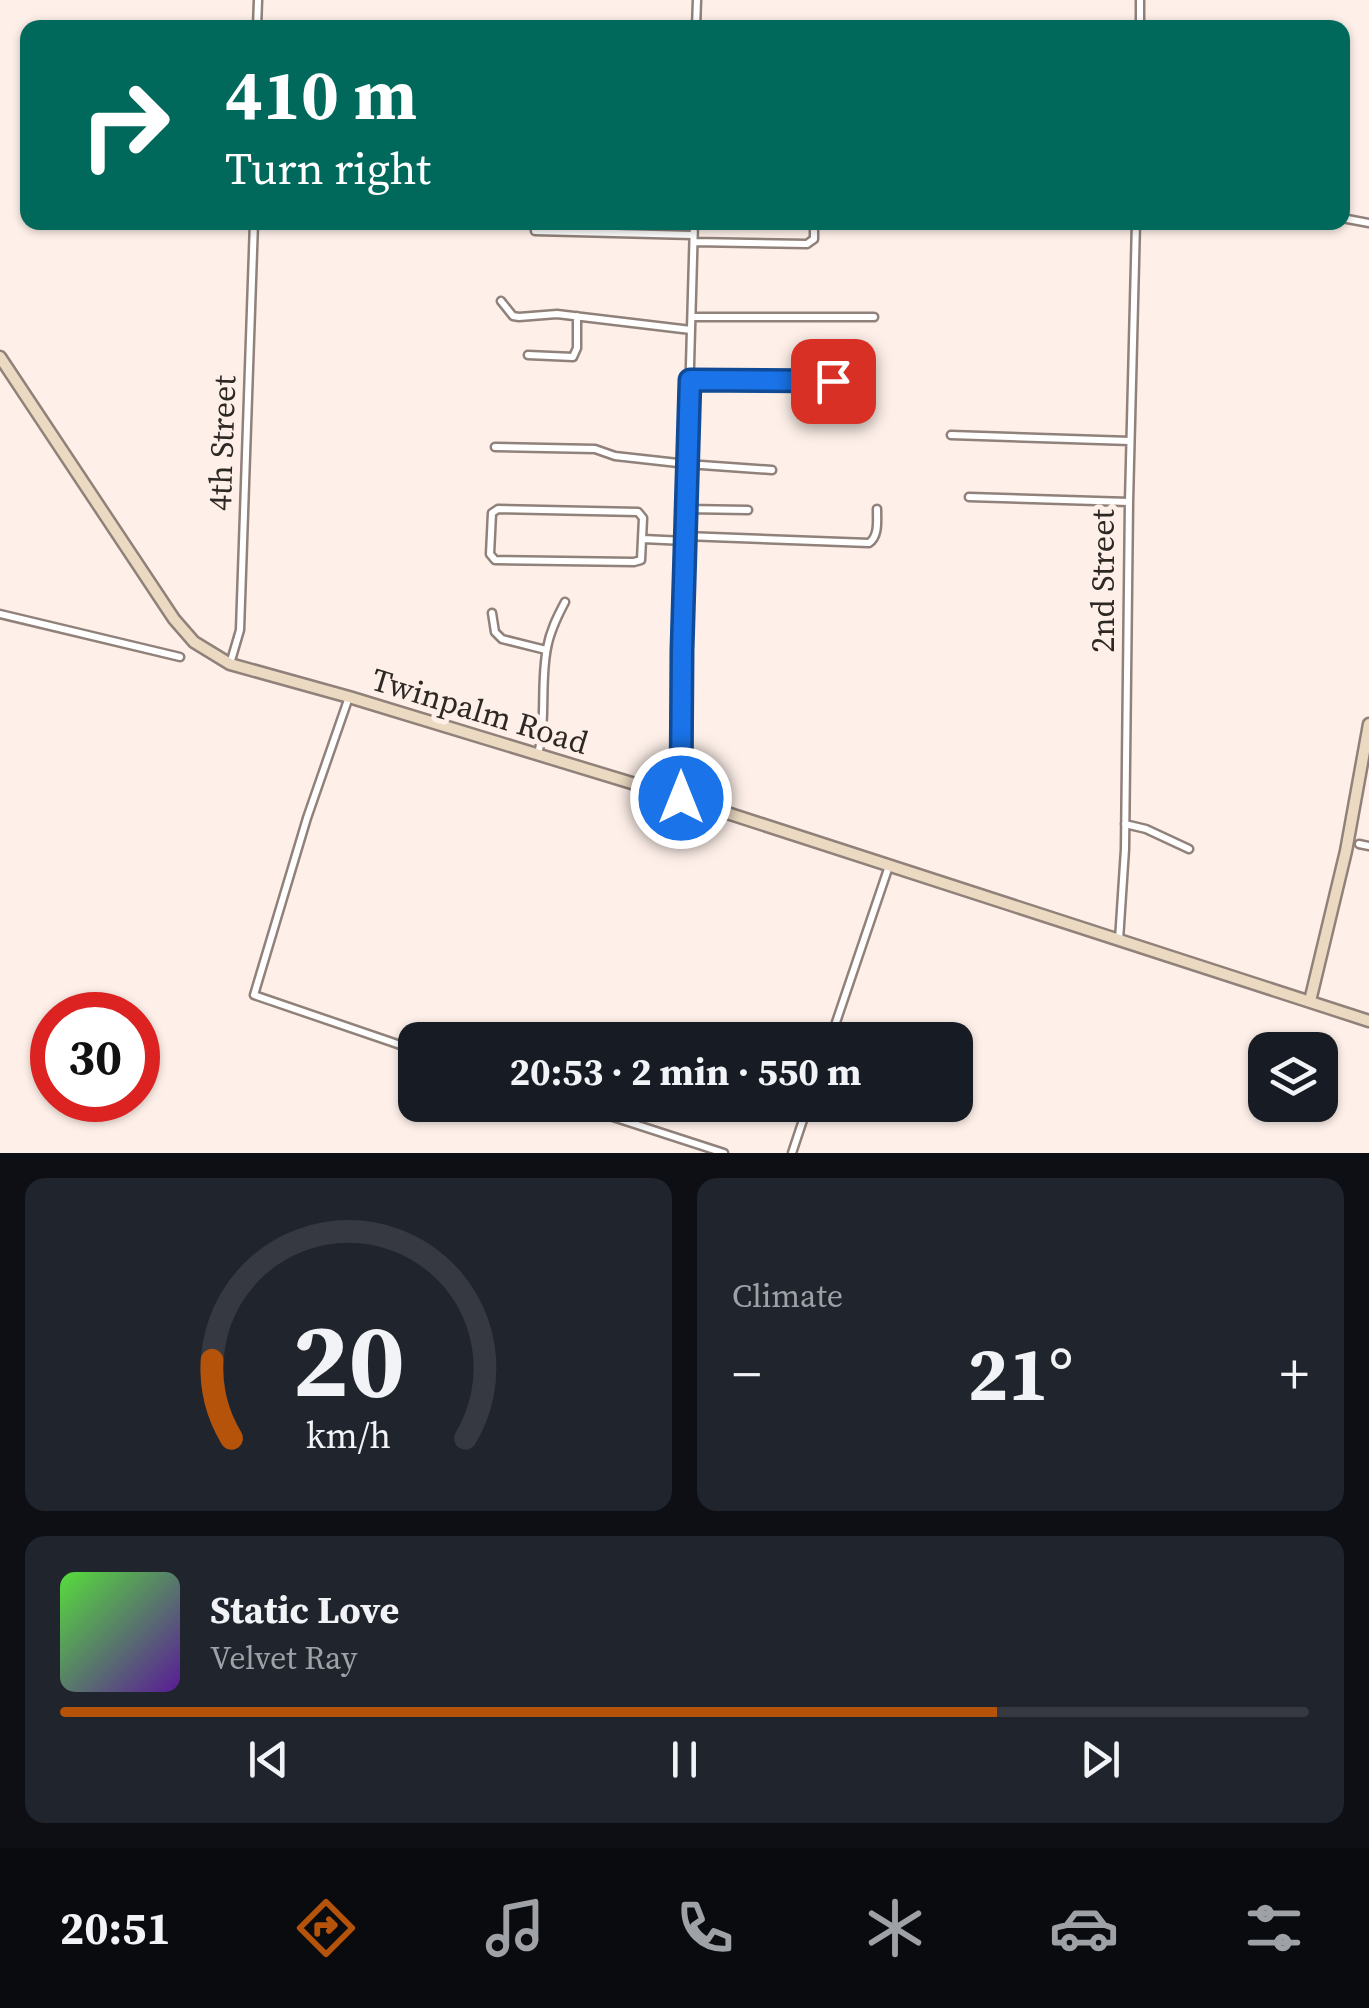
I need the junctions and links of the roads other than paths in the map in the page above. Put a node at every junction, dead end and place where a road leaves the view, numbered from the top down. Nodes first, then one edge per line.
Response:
1 (254, 230) edge
2 (694, 230) edge
3 (814, 230) edge
4 (1136, 230) edge
5 (535, 231) dead end
6 (693, 238) junction
7 (502, 301) dead end
8 (578, 316) junction
9 (692, 317) junction
10 (874, 317) dead end
11 (691, 330) junction
12 (528, 355) dead end
13 (0, 357) edge
14 (690, 380) junction
15 (868, 382) dead end
16 (951, 434) dead end
17 (1130, 441) junction
18 (495, 447) dead end
19 (687, 464) junction
20 (772, 470) dead end
21 (969, 498) dead end
22 (1129, 502) junction
23 (877, 509) dead end
24 (686, 510) junction
25 (748, 510) dead end
26 (685, 538) junction
27 (644, 539) junction
28 (565, 602) dead end
29 (492, 613) dead end
30 (0, 614) edge
31 (546, 650) junction
32 (180, 656) dead end
33 (230, 664) junction
34 (349, 697) junction
35 (1369, 724) edge
36 (538, 755) junction
37 (681, 798) junction
38 (1125, 824) junction
39 (1360, 844) dead end
40 (1369, 846) edge
41 (1189, 849) dead end
42 (888, 866) junction
43 (1119, 940) junction
44 (1310, 1002) junction
45 (1369, 1021) edge
46 (836, 1022) edge
47 (398, 1044) edge
48 (628, 1122) edge
49 (802, 1122) edge
50 (724, 1153) edge
51 (792, 1153) edge

1 - 33 street, 4th Street
2 - 6 street
3 - 6 street
4 - 17 street, 2nd Street
5 - 6 street
6 - 9 street
7 - 8 street
8 - 11 street
8 - 12 street
9 - 10 street
9 - 11 street
11 - 14 street
13 - 33 main road, Twinpalm Road
14 - 15 street
14 - 19 street
16 - 17 street
17 - 22 street, 2nd Street
18 - 19 street
19 - 20 street
19 - 24 street
21 - 22 street
22 - 38 street, 2nd Street
23 - 26 street
24 - 25 street
24 - 26 street
26 - 27 street
26 - 37 street
27 - 27 street
28 - 31 street
29 - 31 street
30 - 32 street
31 - 36 street
33 - 34 main road, Twinpalm Road
34 - 36 main road, Twinpalm Road
34 - 47 street
35 - 44 main road
36 - 37 main road, Twinpalm Road
37 - 42 main road, Twinpalm Road
38 - 41 street
38 - 43 street, 2nd Street
39 - 40 street
42 - 43 main road, Twinpalm Road
42 - 46 street
43 - 44 main road, Twinpalm Road
44 - 45 main road, Twinpalm Road
48 - 50 street
49 - 51 street

